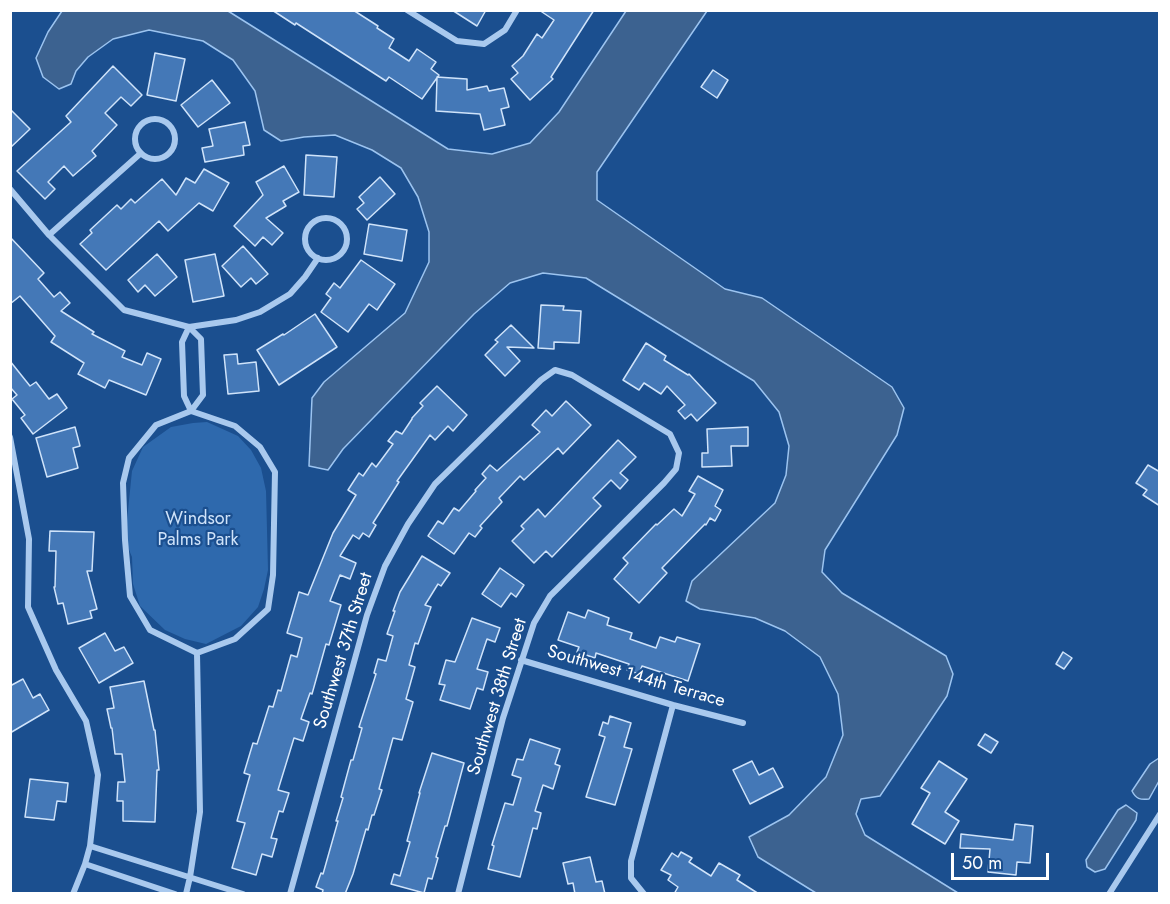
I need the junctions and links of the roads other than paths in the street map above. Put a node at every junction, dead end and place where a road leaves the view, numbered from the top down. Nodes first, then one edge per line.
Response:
1 (407, 10) edge
2 (517, 10) edge
3 (141, 153) junction
4 (10, 189) edge
5 (49, 235) junction
6 (318, 258) junction
7 (189, 327) junction
8 (191, 411) junction
9 (10, 437) edge
10 (679, 453) joint
11 (18, 479) junction
12 (10, 480) edge
13 (197, 653) junction
14 (521, 660) junction
15 (673, 705) junction
16 (743, 723) dead end
17 (1160, 814) edge
18 (90, 846) junction
19 (85, 864) junction
20 (190, 878) junction
21 (73, 894) edge
22 (175, 894) edge
23 (186, 894) edge
24 (243, 894) edge
25 (290, 894) edge
26 (458, 894) edge
27 (644, 894) edge
28 (1109, 894) edge

1 - 2 street
3 - 3 street
3 - 5 street
4 - 5 street
5 - 7 street
6 - 6 street
6 - 7 street
7 - 8 street
7 - 8 street
8 - 13 street
8 - 13 street
9 - 11 street
10 - 14 street, Southwest 38th Street
10 - 25 street, Southwest 37th Street
11 - 12 street
11 - 18 street
13 - 20 street
14 - 15 street, Southwest 144th Terrace
14 - 26 street, Southwest 38th Street
15 - 16 street, Southwest 144th Terrace
15 - 27 street
17 - 28 street
18 - 19 street
18 - 20 street
19 - 21 street
19 - 22 street
20 - 23 street
20 - 24 street

